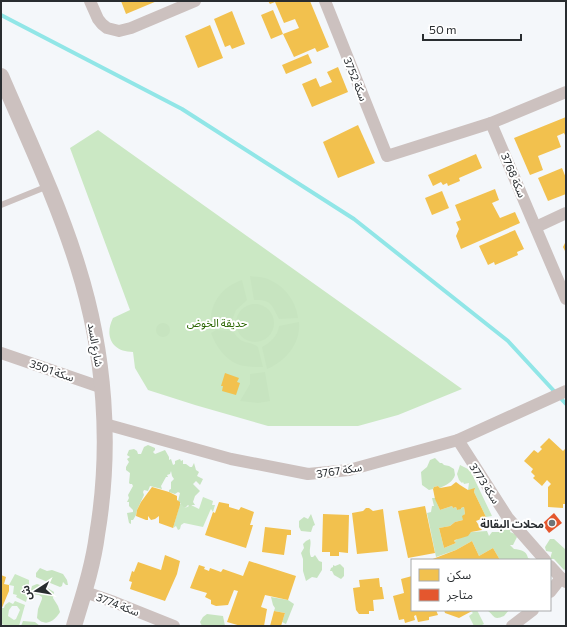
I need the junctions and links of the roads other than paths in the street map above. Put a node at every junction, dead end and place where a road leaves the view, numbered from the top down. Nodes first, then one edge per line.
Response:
1 (90, 1) edge
2 (195, 1) edge
3 (325, 1) edge
4 (1, 76) edge
5 (566, 92) edge
6 (491, 123) junction
7 (48, 186) junction
8 (1, 205) edge
9 (566, 214) edge
10 (536, 227) junction
11 (566, 299) edge
12 (1, 353) edge
13 (103, 388) junction
14 (566, 391) edge
15 (105, 424) junction
16 (458, 440) junction
17 (544, 559) edge
18 (551, 567) edge
19 (563, 580) edge
20 (551, 591) edge
21 (85, 592) junction
22 (532, 611) edge
23 (74, 626) edge
24 (174, 626) edge
25 (512, 626) edge

1 - 2 street
3 - 6 street, سكة 3752
4 - 7 street, شارع السد
5 - 6 street
6 - 10 street, سكة 3768
7 - 8 lane
7 - 13 street, شارع السد
9 - 10 street
10 - 11 street, سكة 3768
12 - 13 street, سكة 3501
13 - 15 street, شارع السد
14 - 16 street, سكة 3767
15 - 16 street, سكة 3767
15 - 21 street, شارع السد
16 - 17 street, سكة 3773
18 - 19 street
19 - 20 street
21 - 23 street, شارع السد
21 - 24 street, سكة 3774
22 - 25 street

